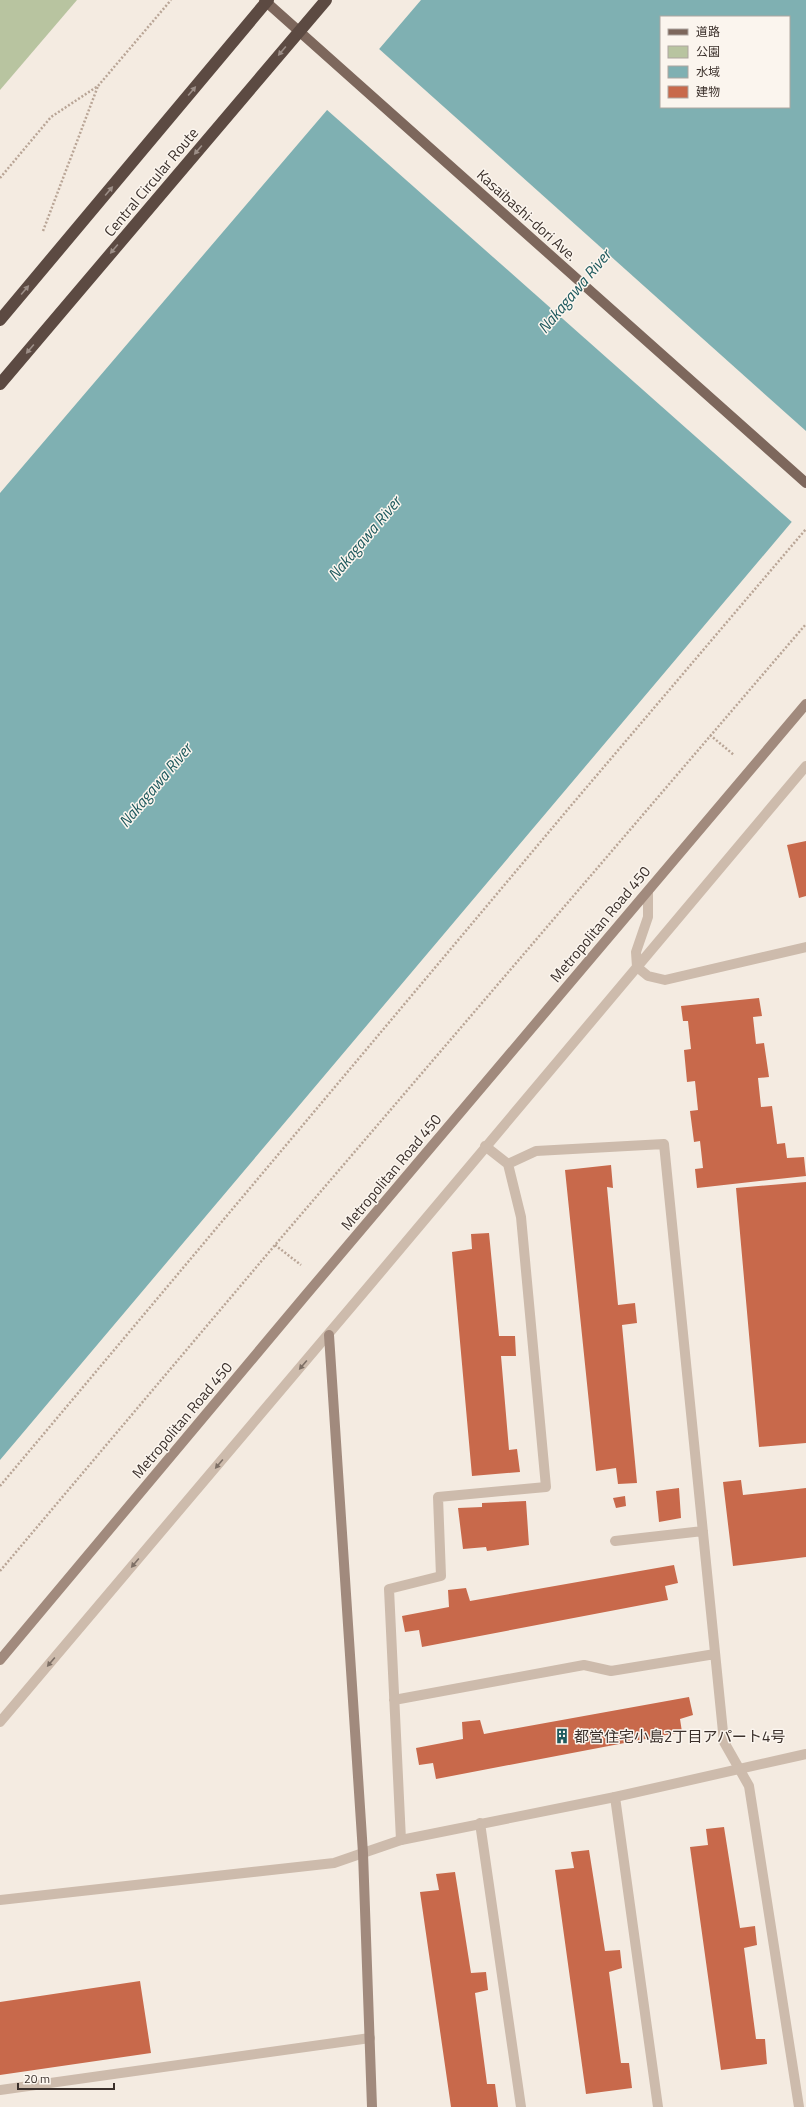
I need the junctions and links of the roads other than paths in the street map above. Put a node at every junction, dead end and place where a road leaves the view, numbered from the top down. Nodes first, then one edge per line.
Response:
1 (264, 0) edge
2 (268, 0) edge
3 (326, 0) edge
4 (0, 320) edge
5 (0, 384) edge
6 (806, 483) edge
7 (806, 704) edge
8 (806, 766) edge
9 (648, 892) junction
10 (806, 947) edge
11 (637, 968) junction
12 (485, 1146) junction
13 (508, 1164) junction
14 (329, 1335) junction
15 (703, 1530) junction
16 (615, 1541) dead end
17 (715, 1654) junction
18 (0, 1660) edge
19 (394, 1700) junction
20 (0, 1722) edge
21 (806, 1754) edge
22 (741, 1769) junction
23 (616, 1796) junction
24 (480, 1823) junction
25 (400, 1840) junction
26 (363, 1853) junction
27 (0, 1900) edge
28 (370, 2038) junction
29 (0, 2090) edge
30 (372, 2107) edge
31 (521, 2107) edge
32 (658, 2107) edge
33 (799, 2107) edge

1 - 6 main road, Kasaibashi-dori Ave., bridge
4 -> 2 highway, Central Circular Route, bridge
3 -> 5 highway, Central Circular Route, bridge
7 - 9 main road, Metropolitan Road 450
8 - 11 street
9 - 11 street
9 - 18 main road, Metropolitan Road 450
10 - 11 street
11 - 12 street
12 - 13 street
12 - 14 street
13 - 15 street
13 - 19 street
14 -> 20 street
14 - 26 main road
15 - 16 street
15 - 17 street
17 - 19 street
17 - 22 street
19 - 25 street
21 - 22 street
22 - 23 street
22 - 33 street
23 - 24 street
23 - 32 street
24 - 25 street
24 - 31 street
25 - 26 street
26 - 27 street
26 - 28 main road
28 - 29 street
28 - 30 main road

